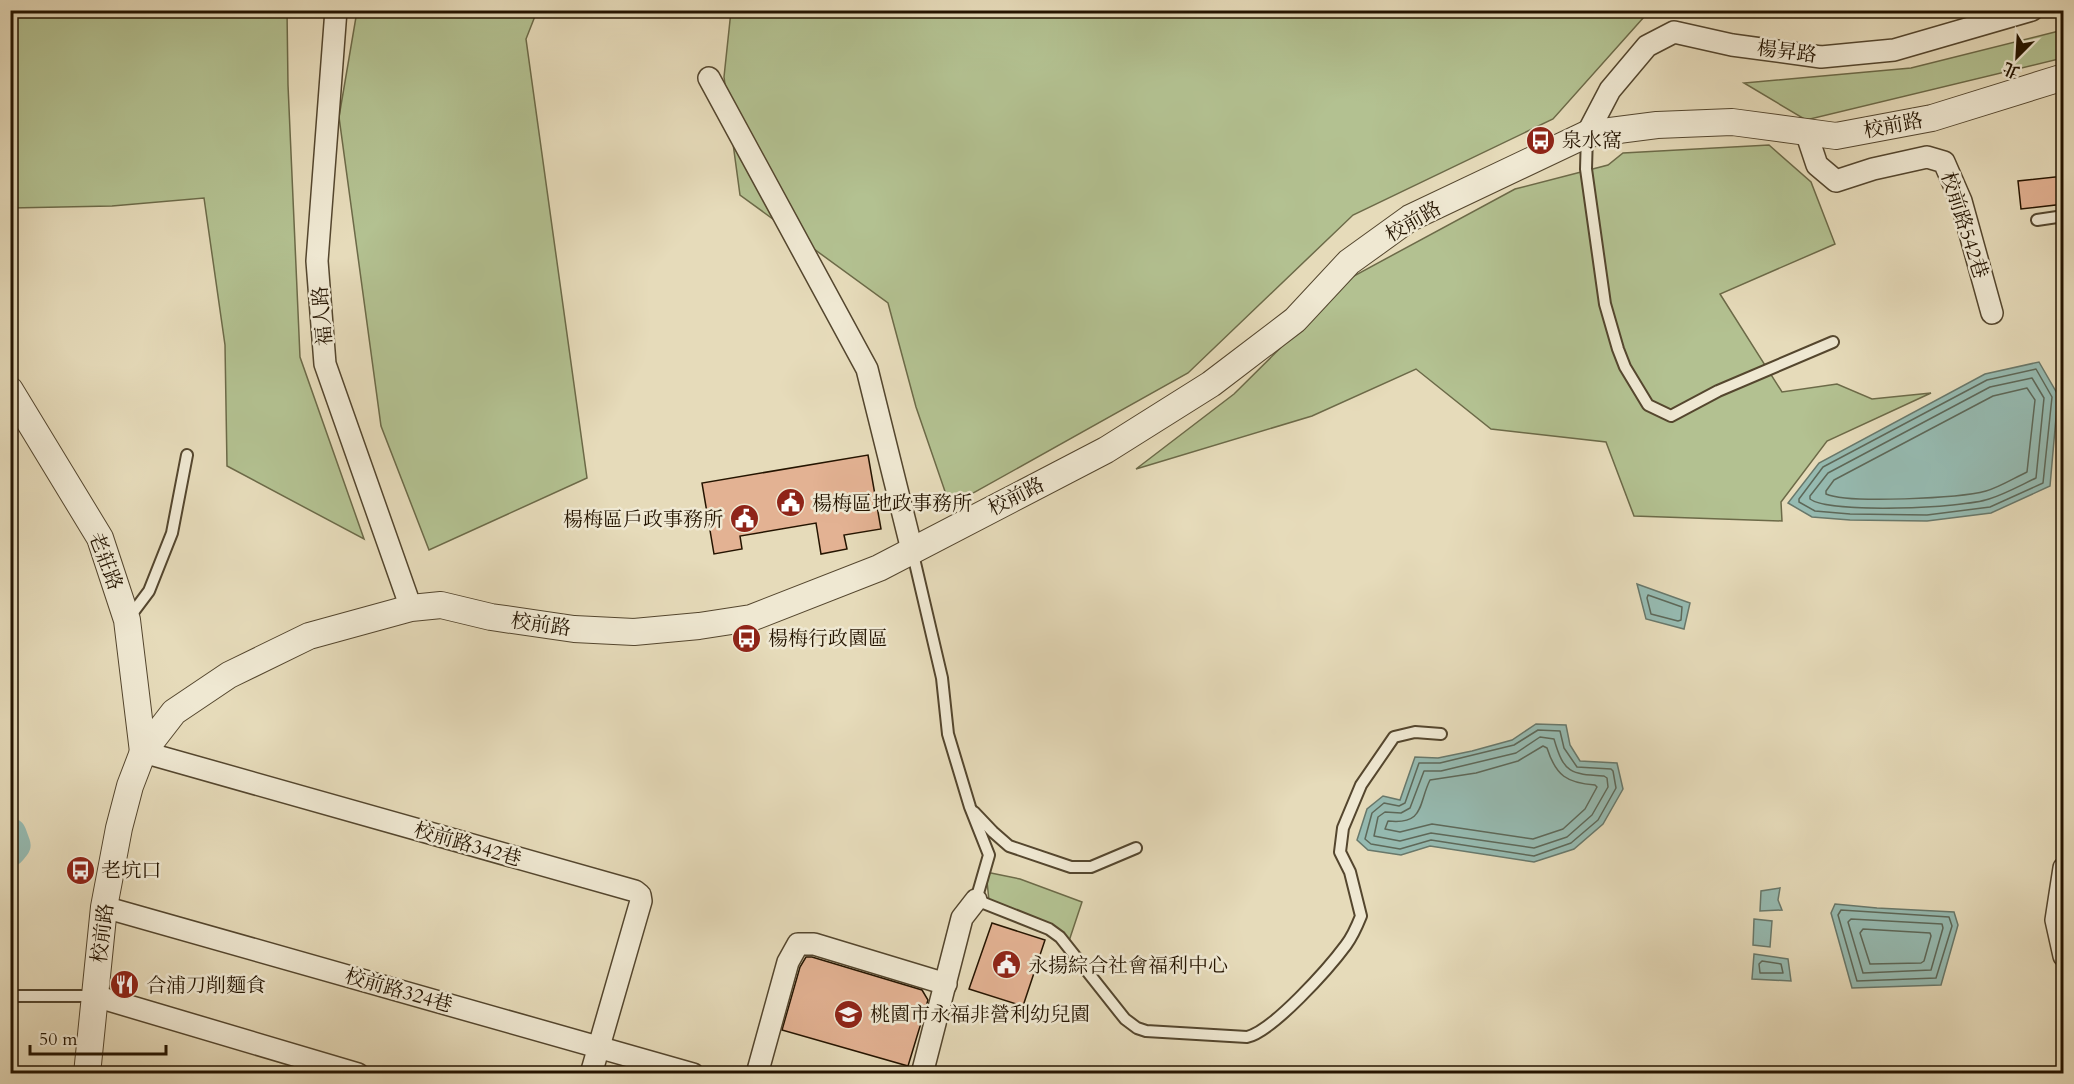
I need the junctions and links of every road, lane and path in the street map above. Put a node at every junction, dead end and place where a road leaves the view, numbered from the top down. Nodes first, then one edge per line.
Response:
1 (336, 10) edge
2 (2032, 10) edge
3 (2064, 77) edge
4 (709, 78) dead end
5 (1806, 132) junction
6 (1587, 134) junction
7 (2064, 216) edge
8 (2037, 220) dead end
9 (1992, 313) dead end
10 (1833, 342) dead end
11 (10, 390) edge
12 (187, 455) dead end
13 (912, 550) junction
14 (411, 608) junction
15 (127, 620) junction
16 (1441, 734) dead end
17 (143, 752) junction
18 (970, 807) junction
19 (1136, 848) dead end
20 (2064, 868) edge
21 (976, 900) junction
22 (104, 907) junction
23 (2064, 956) edge
24 (946, 984) junction
25 (10, 996) edge
26 (95, 996) junction
27 (598, 1047) junction
28 (87, 1074) edge
29 (358, 1074) edge
30 (591, 1074) edge
31 (693, 1074) edge
32 (757, 1074) edge
33 (922, 1074) edge

1 - 14 street, 福人路
2 - 6 street, 楊昇路
3 - 5 street, 校前路
4 - 13 street
5 - 6 street, 校前路
5 - 9 street, 校前路542巷
6 - 10 lane
6 - 13 street, 校前路
7 - 8 lane
11 - 15 street, 老莊路
12 - 15 lane
13 - 14 street, 校前路
13 - 18 lane
14 - 17 street, 校前路
15 - 17 street, 老莊路
16 - 21 lane
17 - 22 street, 校前路
17 - 27 street, 校前路342巷
18 - 19 lane
18 - 21 lane
20 - 23 street
21 - 24 street
22 - 26 street, 校前路
22 - 27 street, 校前路324巷
24 - 32 street
24 - 33 street
25 - 26 lane
26 - 28 street, 校前路
26 - 29 street
27 - 30 street, 校前路342巷
27 - 31 street, 校前路324巷

